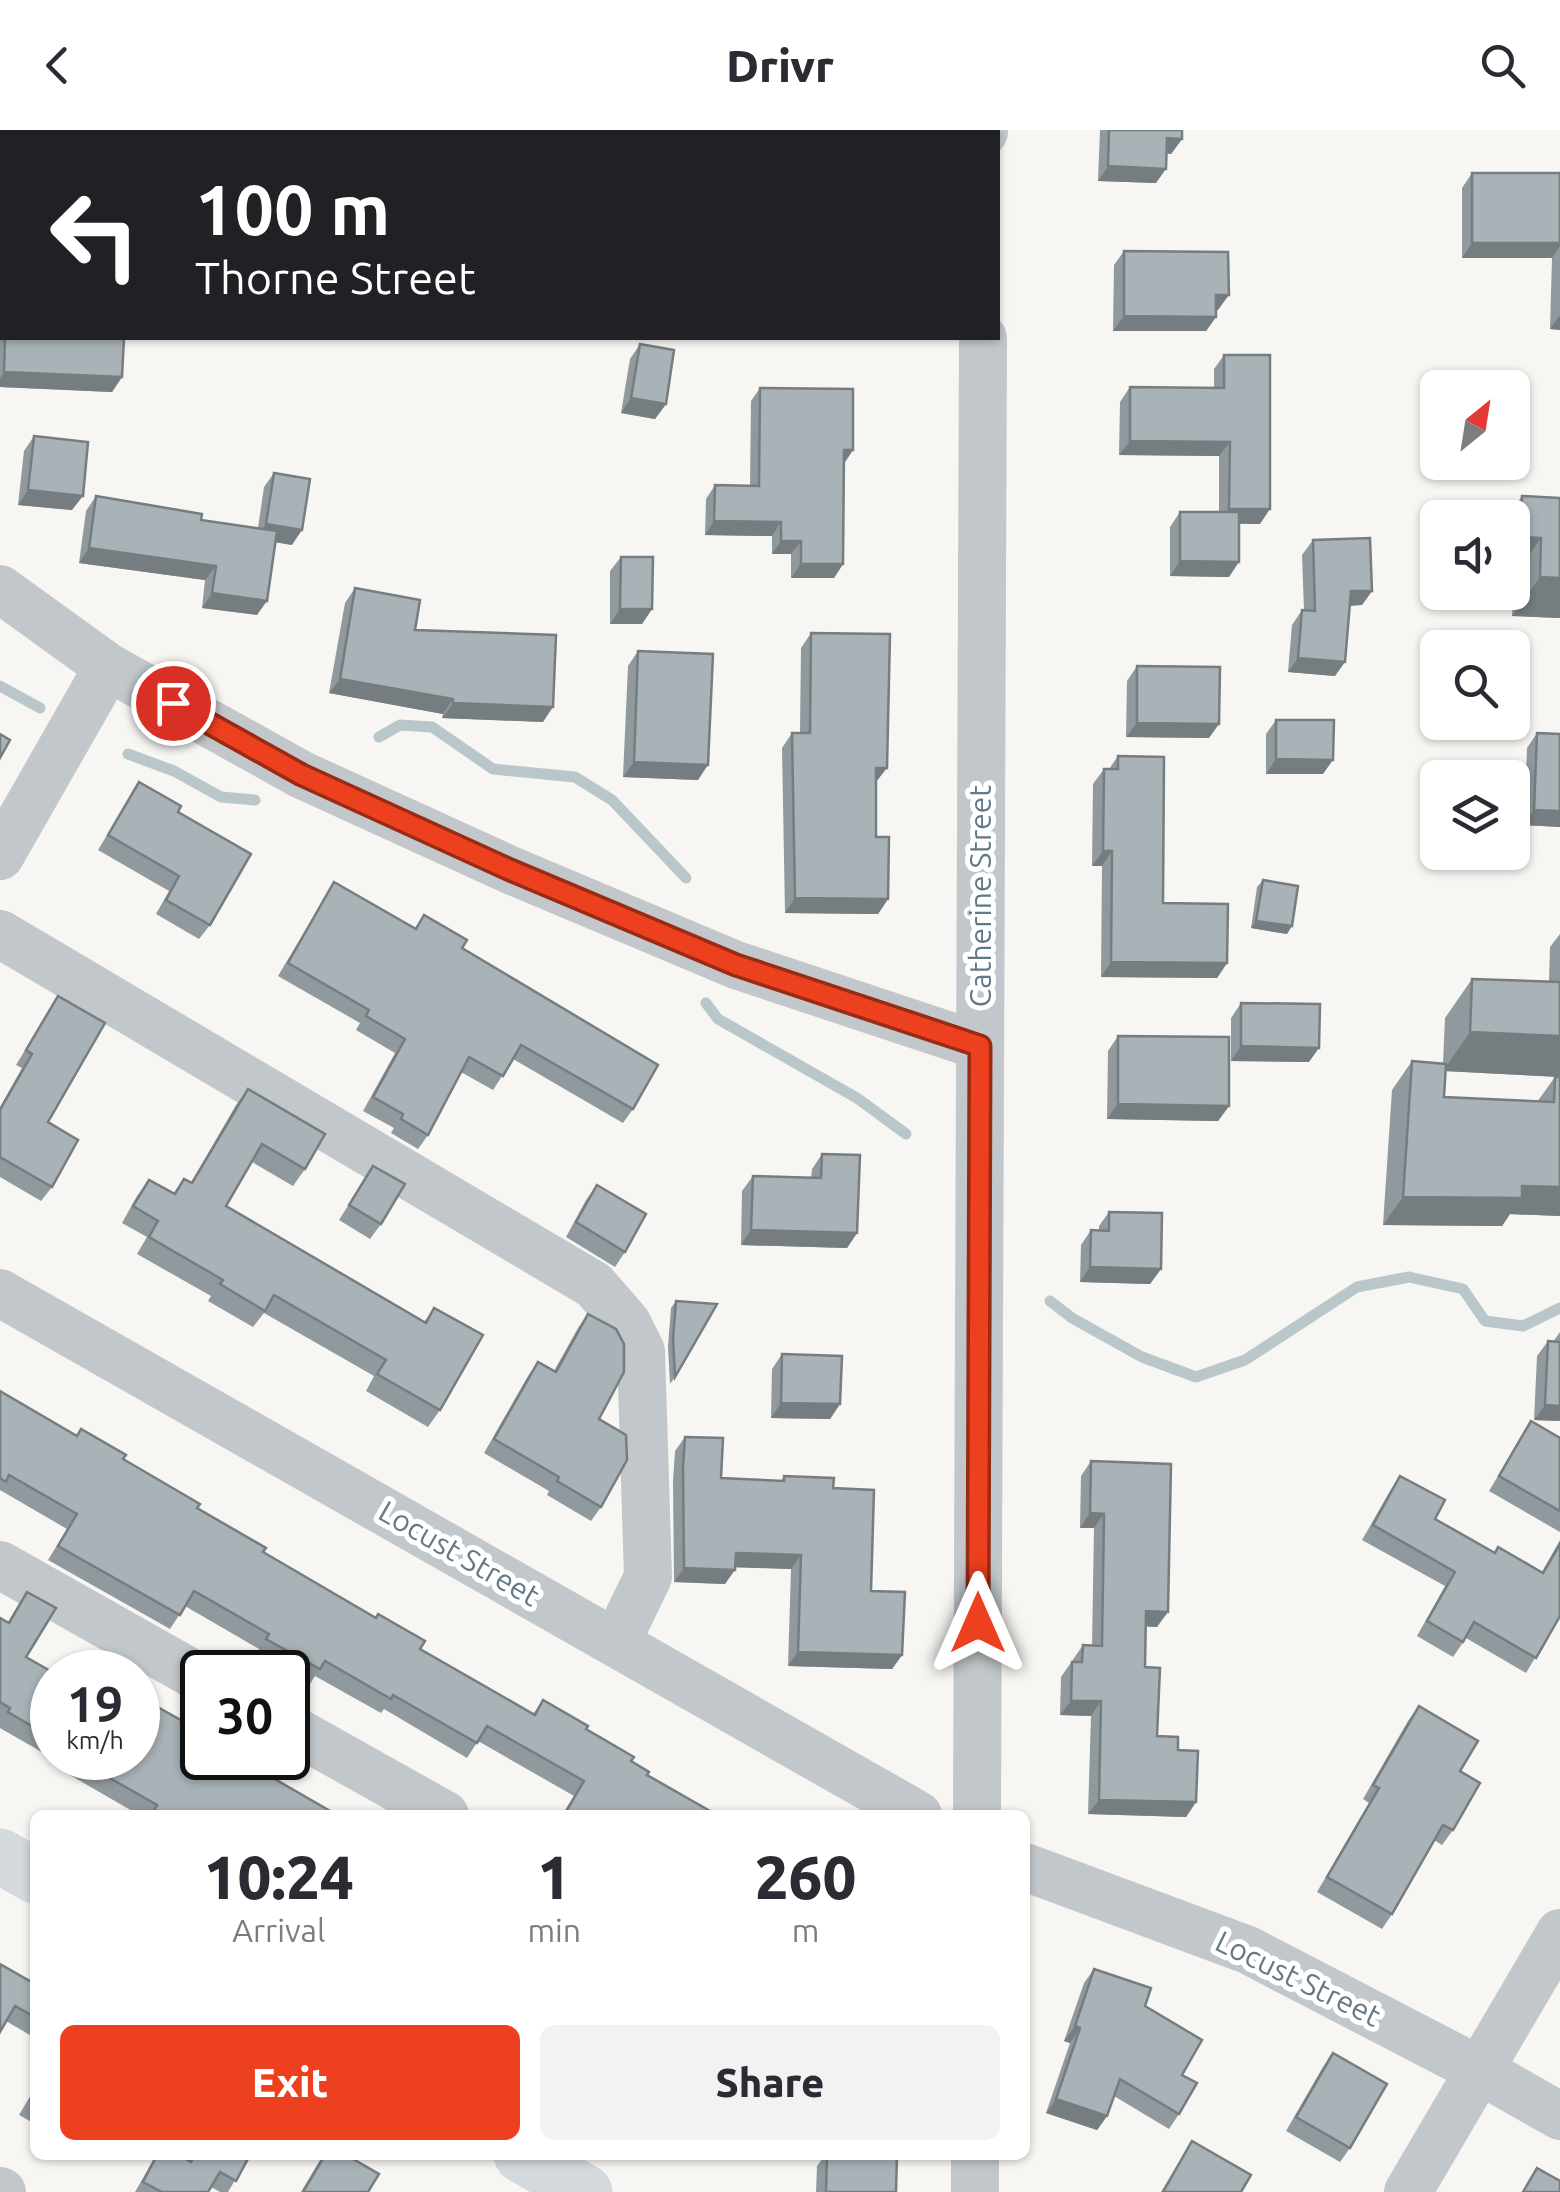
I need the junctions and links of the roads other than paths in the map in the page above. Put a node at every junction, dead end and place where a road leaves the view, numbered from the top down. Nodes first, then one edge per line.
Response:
1 (983, 340) edge
2 (0, 590) edge
3 (108, 667) junction
4 (0, 856) edge
5 (0, 934) edge
6 (980, 1046) junction
7 (0, 1294) edge
8 (0, 1565) edge
9 (616, 1644) junction
10 (180, 1667) edge
11 (310, 1739) edge
12 (436, 1810) edge
13 (909, 1810) edge
14 (977, 1810) edge
15 (0, 1856) edge
16 (1030, 1868) edge
17 (30, 1873) edge
18 (1560, 1933) edge
19 (1479, 2070) junction
20 (1560, 2116) edge
21 (530, 2160) edge
22 (975, 2160) edge
23 (585, 2192) edge
24 (974, 2192) edge
25 (1408, 2192) edge

1 - 6 street, Catherine Street
2 - 3 street
3 - 4 street
3 - 6 street
5 - 9 street
6 - 14 street, Catherine Street
7 - 9 street, Locust Street
8 - 10 street
9 - 13 street, Locust Street
11 - 12 street
15 - 17 main road
16 - 19 street, Locust Street
18 - 19 street
19 - 20 street, Locust Street
19 - 25 street
21 - 23 main road
22 - 24 street

